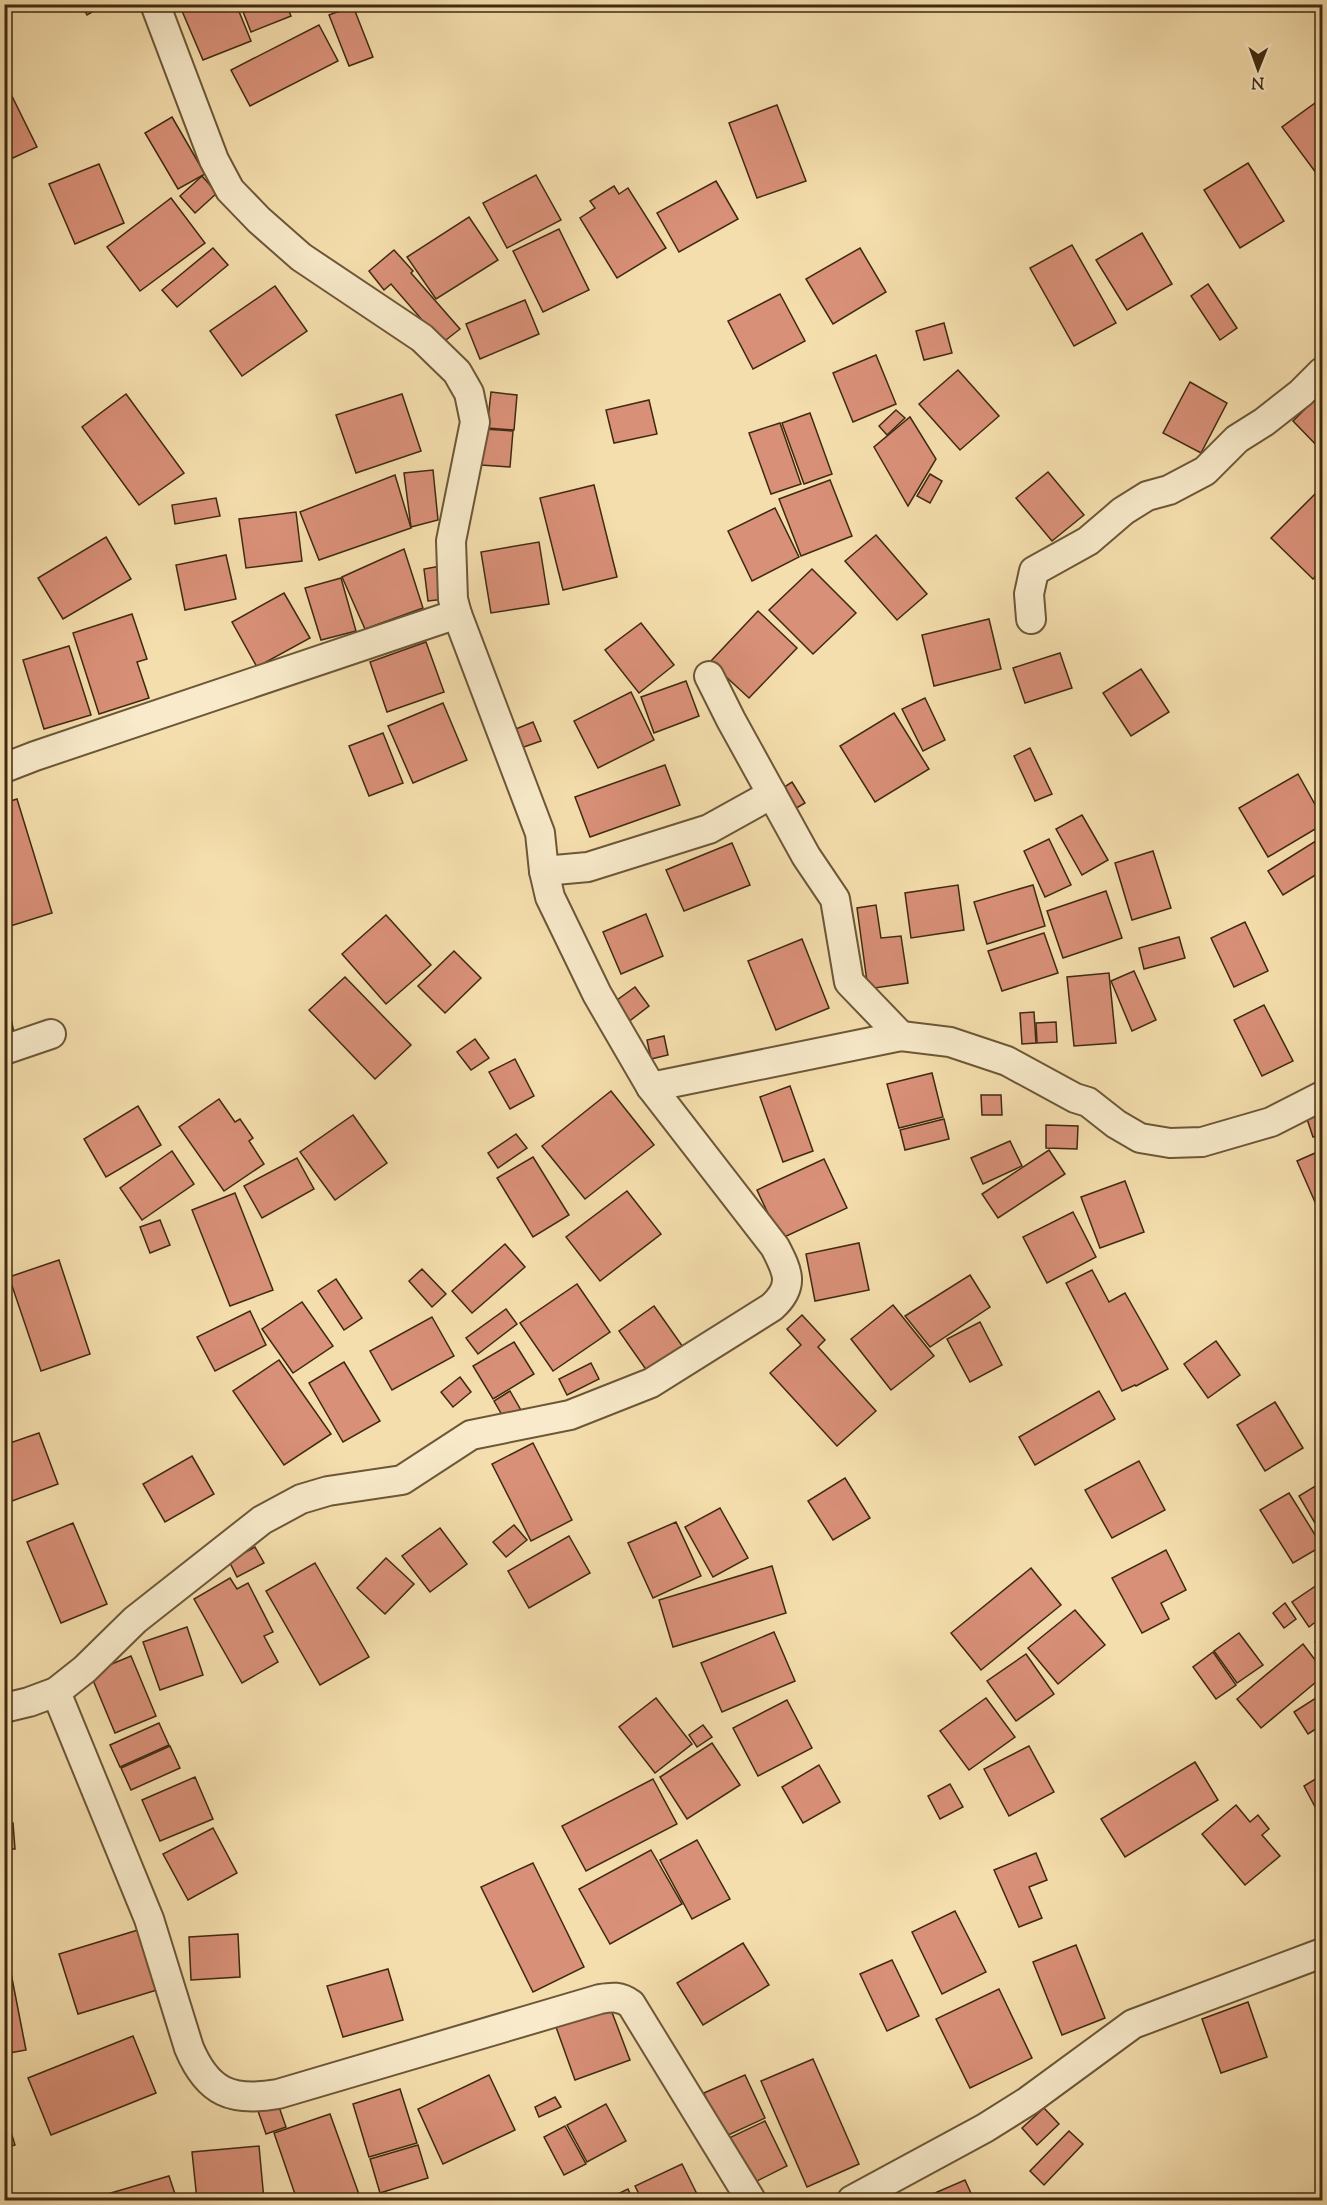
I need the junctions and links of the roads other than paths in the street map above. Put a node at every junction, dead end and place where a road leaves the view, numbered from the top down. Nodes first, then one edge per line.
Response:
1 (155, 4) edge
2 (1323, 372) edge
3 (457, 614) junction
4 (1031, 619) dead end
5 (709, 676) dead end
6 (4, 768) edge
7 (772, 794) junction
8 (544, 872) junction
9 (51, 1034) dead end
10 (901, 1036) junction
11 (4, 1050) edge
12 (651, 1088) junction
13 (1323, 1096) edge
14 (56, 1692) junction
15 (4, 1708) edge
16 (1323, 1953) edge
17 (751, 2200) edge
18 (852, 2200) edge

1 - 3 street
2 - 4 street
3 - 6 street
3 - 8 street
5 - 7 street
7 - 8 street
7 - 10 street
8 - 12 street
9 - 11 street
10 - 12 street
10 - 13 street
12 - 14 street
14 - 15 street
14 - 17 street
16 - 18 street

